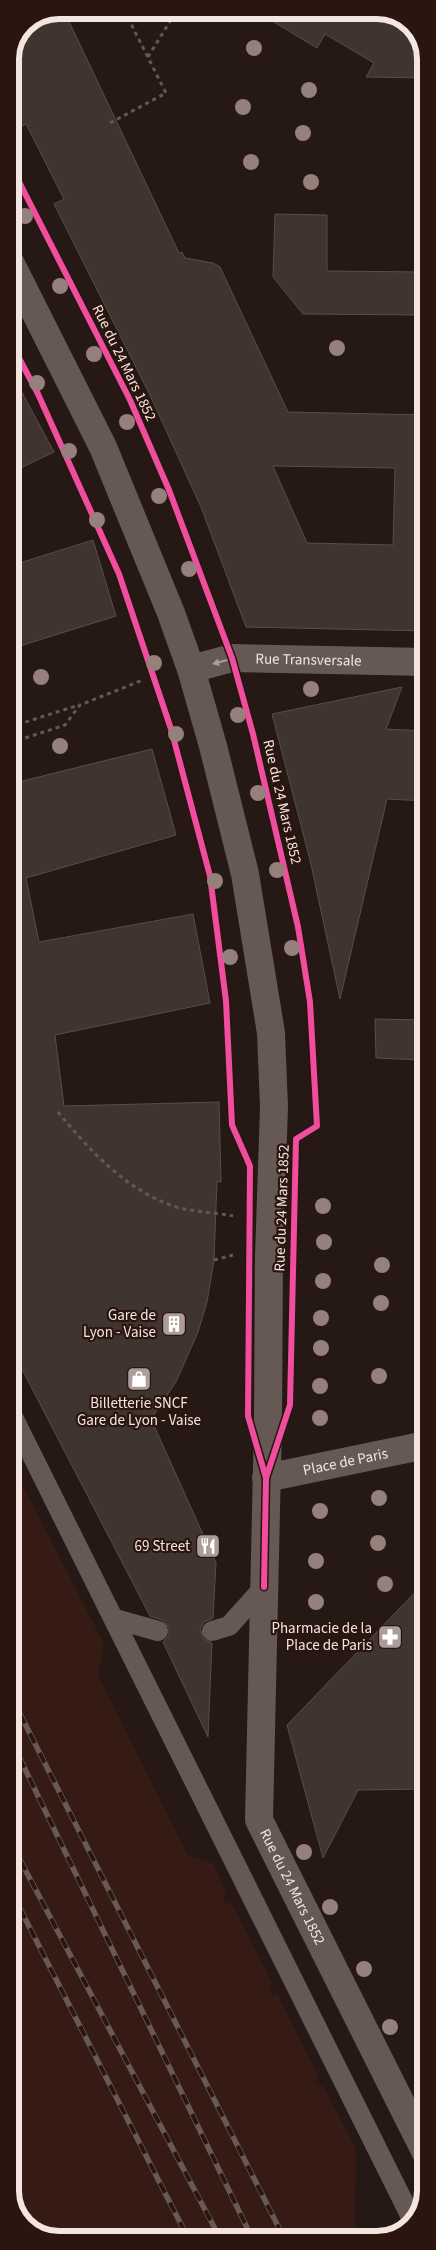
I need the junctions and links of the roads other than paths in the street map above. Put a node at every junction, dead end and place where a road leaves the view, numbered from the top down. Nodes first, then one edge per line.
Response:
1 (19, 280) edge
2 (417, 662) edge
3 (191, 669) junction
4 (19, 1429) edge
5 (417, 1447) edge
6 (266, 1478) junction
7 (264, 1587) junction
8 (115, 1619) junction
9 (158, 1631) dead end
10 (212, 1631) dead end
11 (417, 2135) edge
12 (410, 2214) edge

1 - 3 street, Rue du 24 Mars 1852
2 -> 3 street, Rue Transversale
3 - 6 street, Rue du 24 Mars 1852
4 - 8 lane
5 - 6 street, Place de Paris
6 - 7 street, Rue du 24 Mars 1852
7 - 10 lane
7 - 11 street, Rue du 24 Mars 1852
8 - 9 lane
8 - 12 lane

